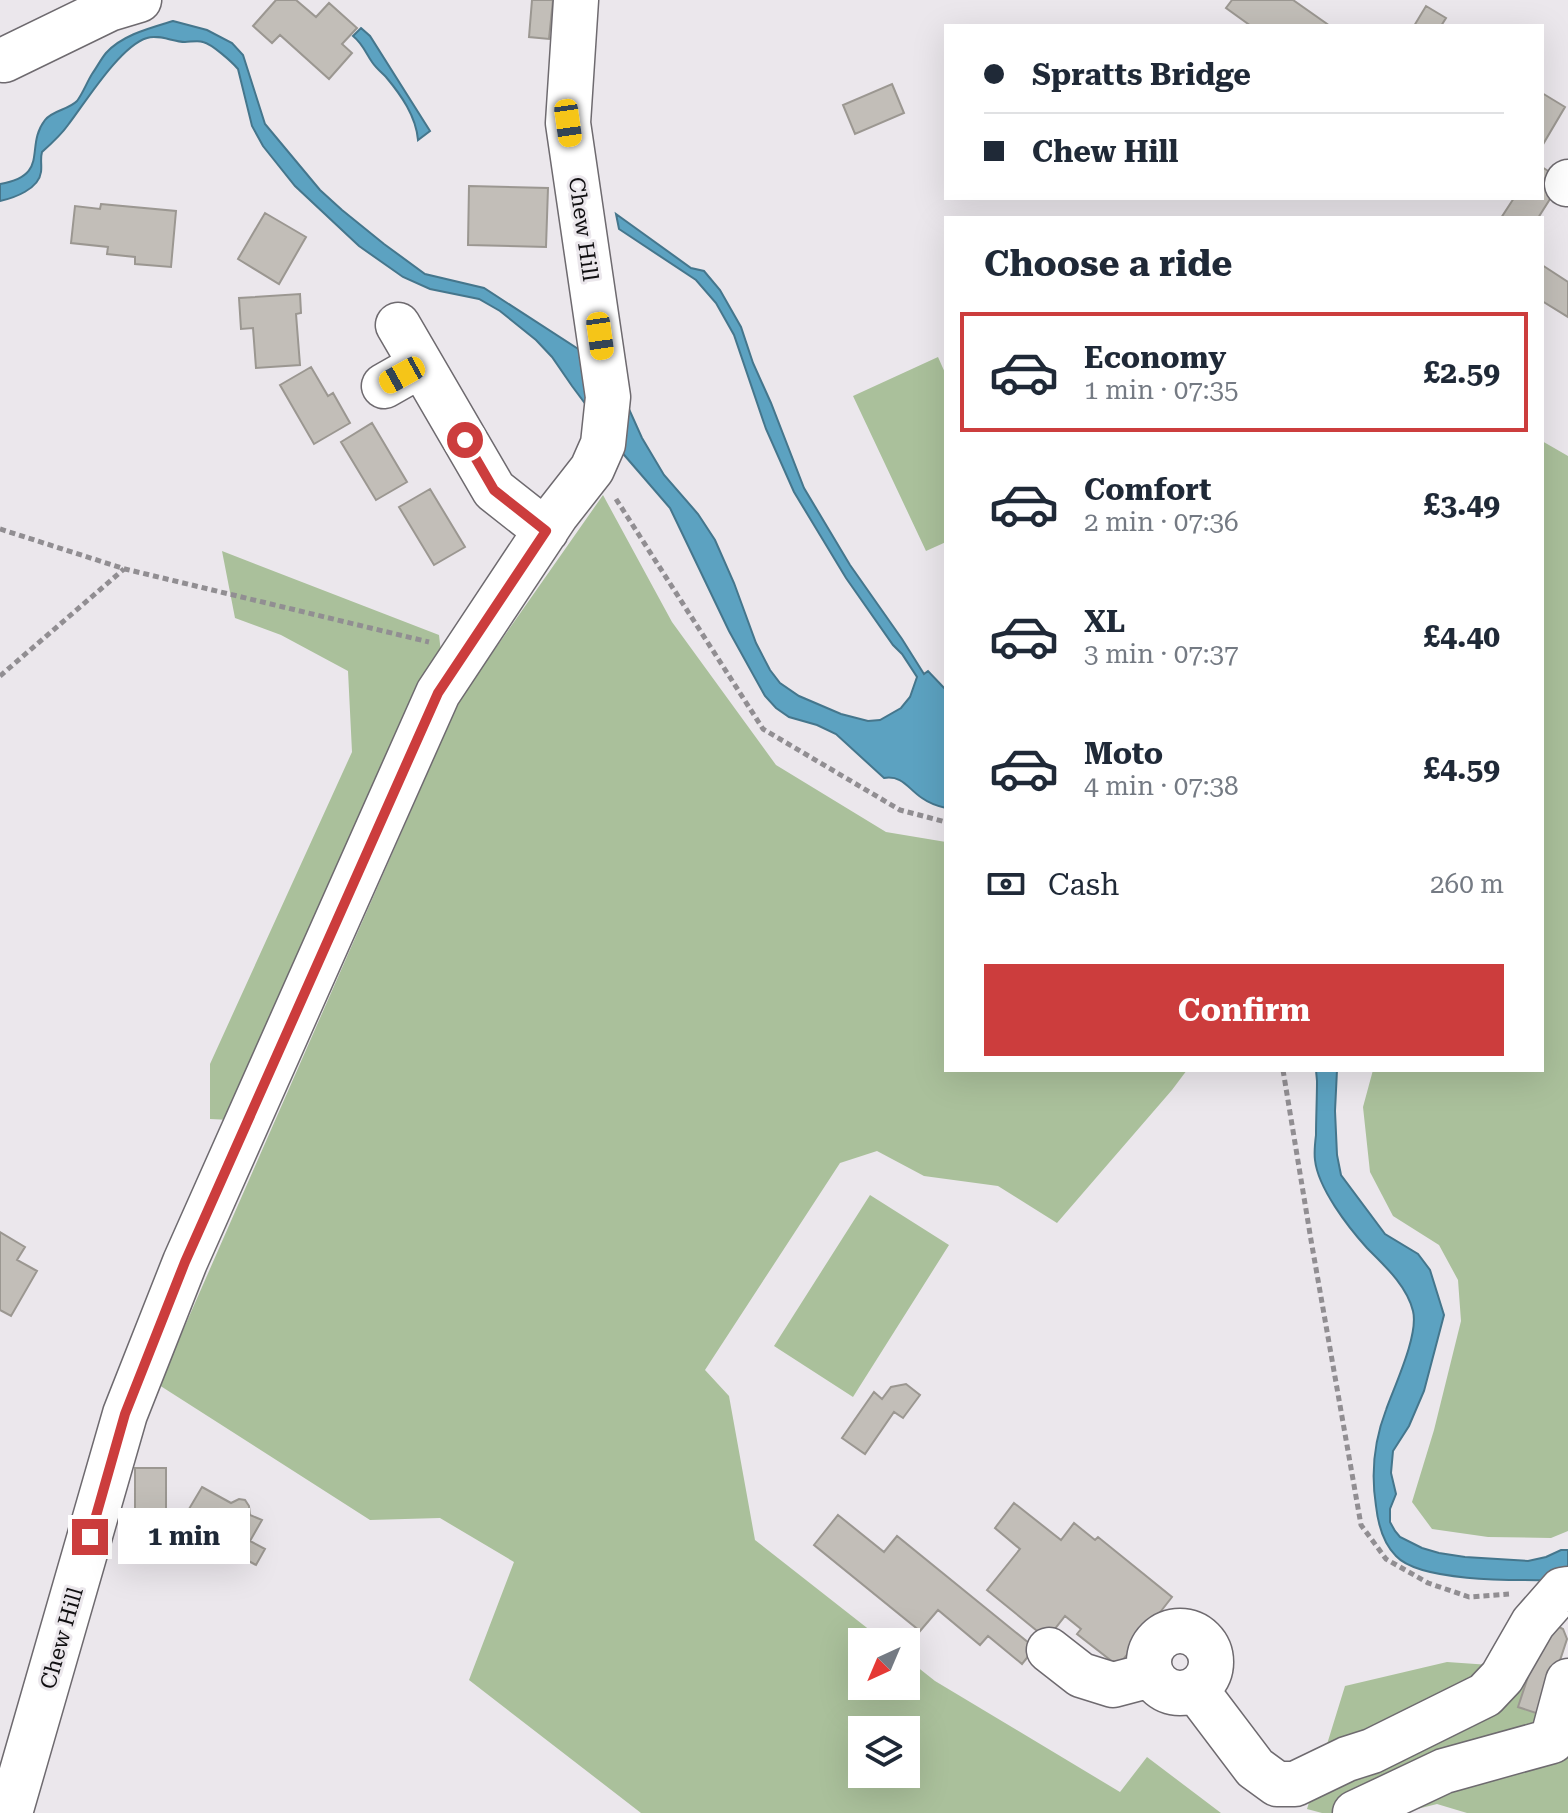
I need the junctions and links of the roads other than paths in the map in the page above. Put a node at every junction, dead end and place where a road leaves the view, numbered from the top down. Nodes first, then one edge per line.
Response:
1 (139, 0) edge
2 (576, 0) edge
3 (4, 60) dead end
4 (398, 325) dead end
5 (546, 531) junction
6 (1565, 1590) edge
7 (1049, 1650) dead end
8 (1151, 1675) junction
9 (1568, 1681) edge
10 (1196, 1690) junction
11 (1560, 1749) edge
12 (10, 1813) edge
13 (1355, 1813) edge

1 - 3 street
2 - 5 street, Chew Hill
4 - 5 street
5 - 12 street, Chew Hill
6 - 10 street
7 - 8 street
8 - 10 street
8 - 10 street
9 - 11 street
11 - 13 street

